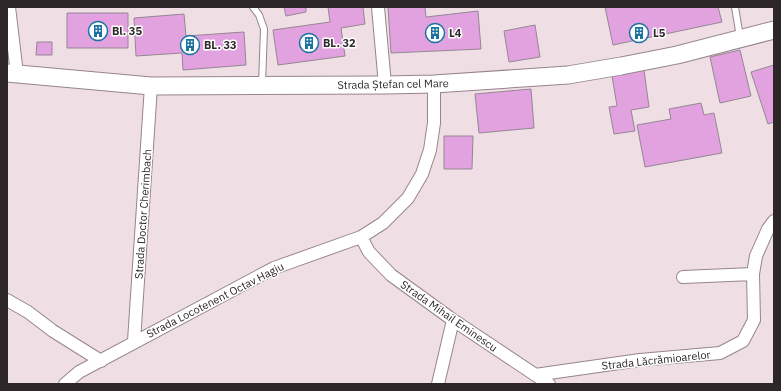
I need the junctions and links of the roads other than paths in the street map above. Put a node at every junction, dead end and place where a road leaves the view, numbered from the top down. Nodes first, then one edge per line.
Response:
1 (9, 7) edge
2 (253, 7) edge
3 (378, 7) edge
4 (735, 7) edge
5 (774, 30) edge
6 (741, 39) junction
7 (12, 74) edge
8 (434, 84) junction
9 (385, 85) junction
10 (151, 86) junction
11 (262, 86) junction
12 (774, 221) edge
13 (361, 237) junction
14 (754, 274) junction
15 (683, 277) dead end
16 (7, 300) edge
17 (453, 320) junction
18 (134, 341) junction
19 (100, 361) junction
20 (535, 376) junction
21 (65, 384) edge
22 (438, 384) edge
23 (549, 384) edge

1 - 7 street
2 - 11 lane
3 - 9 street
4 - 6 lane
5 - 6 street, Strada Ștefan cel Mare
6 - 8 street, Strada Ștefan cel Mare
7 - 10 street, Strada Ștefan cel Mare
8 - 9 street, Strada Ștefan cel Mare
8 - 13 street, Strada Locotenent Octav Hagiu
9 - 11 street, Strada Ștefan cel Mare
10 - 11 street, Strada Ștefan cel Mare
10 - 18 street, Strada Doctor Cherimbach
12 - 14 street, Strada Lăcrămioarelor
13 - 17 street, Strada Mihail Eminescu
13 - 18 street, Strada Locotenent Octav Hagiu
14 - 15 street
14 - 20 street, Strada Lăcrămioarelor
16 - 19 street
17 - 20 street, Strada Mihail Eminescu
17 - 22 street
18 - 19 street, Strada Locotenent Octav Hagiu
19 - 21 street, Strada Locotenent Octav Hagiu
20 - 23 street, Strada Mihail Eminescu

